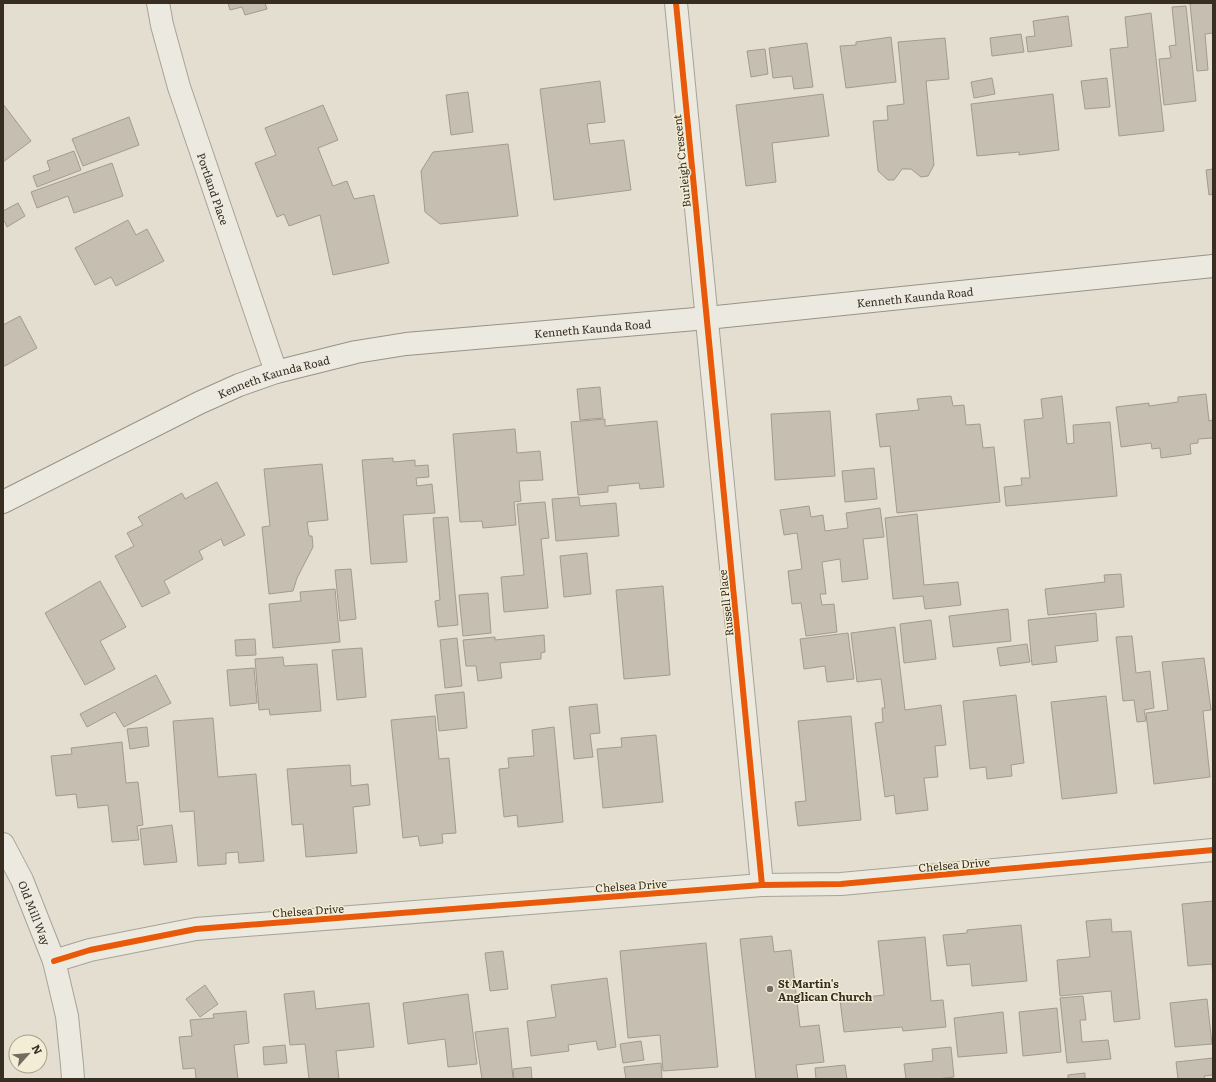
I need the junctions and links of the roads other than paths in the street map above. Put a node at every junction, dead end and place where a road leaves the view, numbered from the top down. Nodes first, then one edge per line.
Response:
1 (158, 3) edge
2 (676, 3) edge
3 (1213, 266) edge
4 (707, 318) junction
5 (276, 372) junction
6 (3, 502) edge
7 (3, 844) edge
8 (1213, 850) edge
9 (762, 886) junction
10 (54, 961) junction
11 (73, 1079) edge

1 - 5 street, Portland Place
2 - 4 street, Burleigh Crescent
3 - 4 street, Kenneth Kaunda Road
4 - 5 street, Kenneth Kaunda Road
4 - 9 street, Russell Place
5 - 6 street, Kenneth Kaunda Road
7 - 10 street, Old Mill Way
8 - 9 street, Chelsea Drive
9 - 10 street, Chelsea Drive
10 - 11 street, Old Mill Way

